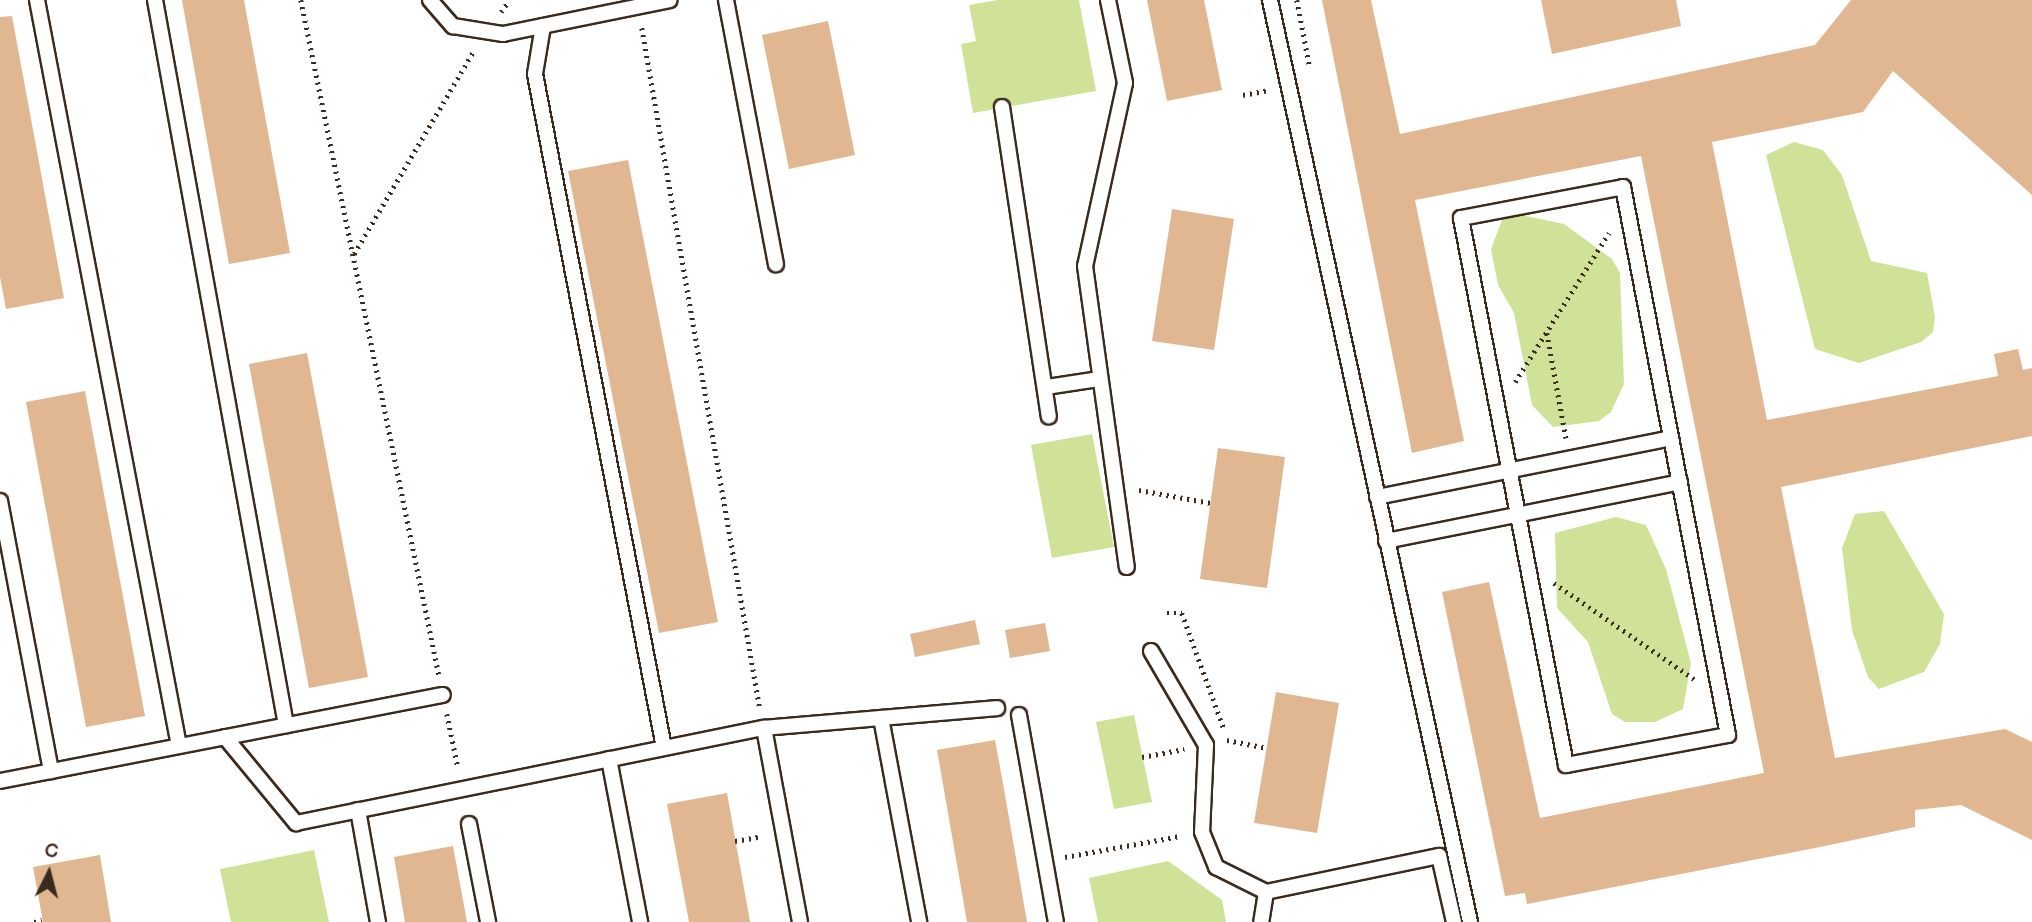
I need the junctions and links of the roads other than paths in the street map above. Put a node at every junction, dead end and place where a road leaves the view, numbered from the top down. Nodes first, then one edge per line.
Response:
1 (37, 0) edge
2 (155, 0) edge
3 (430, 0) edge
4 (670, 0) edge
5 (726, 0) edge
6 (1108, 0) edge
7 (1270, 0) edge
8 (543, 26) junction
9 (1002, 107) dead end
10 (776, 264) dead end
11 (1099, 379) junction
12 (1046, 387) junction
13 (1049, 416) dead end
14 (1671, 438) junction
15 (1509, 471) junction
16 (1679, 482) junction
17 (1377, 497) junction
18 (0, 502) edge
19 (1517, 514) junction
20 (1386, 541) junction
21 (1127, 567) dead end
22 (1151, 651) dead end
23 (443, 695) road end
24 (997, 708) dead end
25 (1019, 715) dead end
26 (881, 718) junction
27 (286, 726) junction
28 (764, 728) junction
29 (225, 737) junction
30 (179, 746) junction
31 (664, 748) junction
32 (609, 759) junction
33 (51, 771) junction
34 (0, 781) edge
35 (358, 810) junction
36 (469, 824) dead end
37 (1266, 892) junction
38 (379, 922) edge
39 (488, 922) edge
40 (640, 922) edge
41 (800, 922) edge
42 (919, 922) edge
43 (1056, 922) edge
44 (1261, 922) edge
45 (1454, 922) edge
46 (1470, 922) edge

1 - 30 lane
2 - 27 lane
3 - 8 lane
4 - 8 lane
5 - 10 lane
6 - 11 lane
7 - 17 lane
8 - 31 lane
9 - 12 lane
11 - 12 lane
11 - 21 lane
12 - 13 lane
14 - 15 lane
14 - 15 lane
14 - 16 lane
15 - 17 lane
15 - 19 lane
16 - 19 lane
16 - 19 lane
17 - 20 lane
18 - 33 lane
19 - 20 lane
20 - 46 lane
22 - 37 lane
23 - 27 lane
24 - 26 lane
25 - 43 lane
26 - 28 lane
26 - 42 lane
27 - 29 lane
28 - 31 lane
28 - 41 lane
29 - 30 lane
29 - 35 lane
30 - 33 lane
31 - 32 lane
32 - 35 lane
32 - 40 lane
33 - 34 lane
35 - 38 lane
36 - 39 lane
37 - 44 lane
37 - 45 lane

